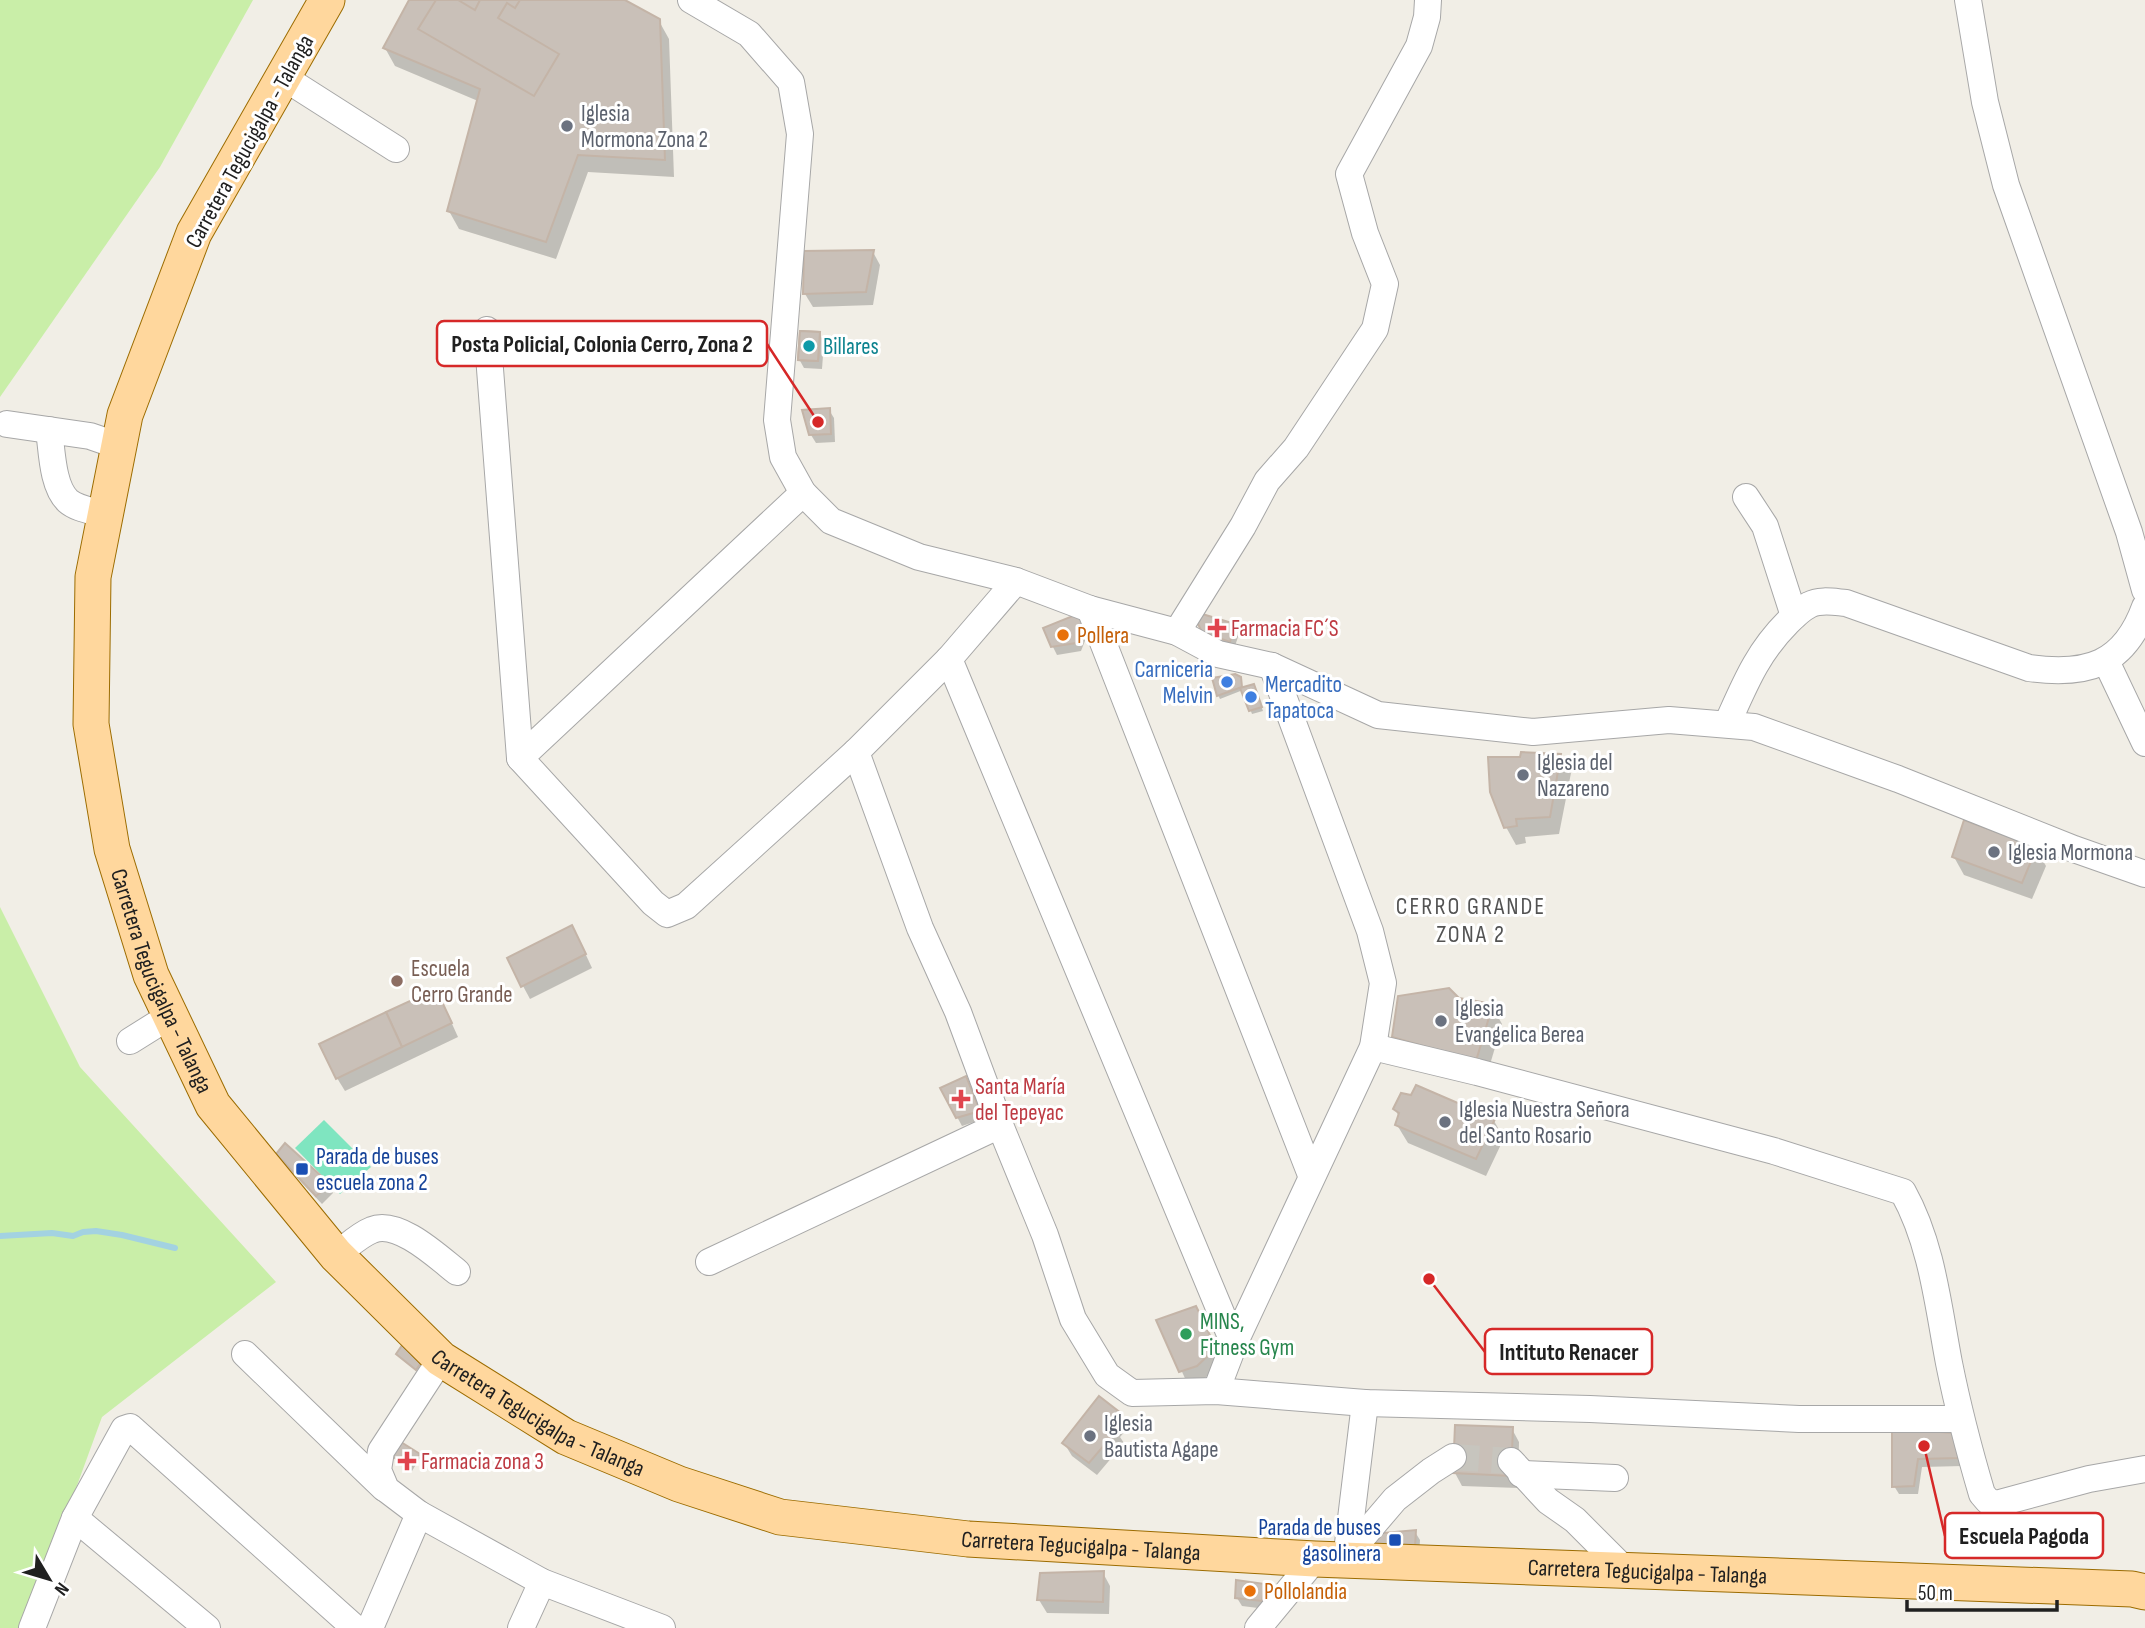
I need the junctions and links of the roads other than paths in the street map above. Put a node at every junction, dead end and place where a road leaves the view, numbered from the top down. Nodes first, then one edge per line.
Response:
1 (327, 0) edge
2 (691, 0) edge
3 (1427, 0) edge
4 (1968, 0) edge
5 (283, 77) junction
6 (396, 149) dead end
7 (487, 330) dead end
8 (7, 424) dead end
9 (49, 430) junction
10 (119, 446) junction
11 (803, 493) junction
12 (1746, 497) dead end
13 (105, 515) junction
14 (1016, 581) junction
15 (2145, 590) edge
16 (2145, 607) edge
17 (1090, 609) junction
18 (1794, 616) junction
19 (1177, 632) junction
20 (949, 659) junction
21 (2106, 661) junction
22 (1272, 666) junction
23 (1727, 724) junction
24 (2145, 743) edge
25 (856, 752) junction
26 (520, 758) junction
27 (2145, 874) edge
28 (170, 1016) junction
29 (130, 1041) dead end
30 (1373, 1047) junction
31 (1000, 1125) junction
32 (1311, 1175) junction
33 (335, 1255) junction
34 (709, 1262) dead end
35 (457, 1272) dead end
36 (1234, 1344) junction
37 (245, 1354) dead end
38 (441, 1359) junction
39 (1216, 1391) junction
40 (1365, 1403) junction
41 (1960, 1419) junction
42 (1454, 1457) tunnel mouth
43 (2145, 1469) edge
44 (1615, 1478) dead end
45 (386, 1489) junction
46 (419, 1514) junction
47 (75, 1518) junction
48 (1339, 1560) junction
49 (1626, 1571) junction
50 (542, 1582) junction
51 (2145, 1592) edge
52 (39, 1624) edge
53 (207, 1628) edge
54 (355, 1628) edge
55 (370, 1628) edge
56 (521, 1628) edge
57 (662, 1628) edge
58 (1258, 1628) edge

1 - 5 main road, Carretera Tegucigalpa - Talanga
2 - 11 street
3 - 19 street
4 - 15 street
5 - 6 street
5 - 10 main road, Carretera Tegucigalpa - Talanga
7 - 26 street
8 - 9 street
9 - 10 street
9 - 13 street
10 - 13 main road, Carretera Tegucigalpa - Talanga
11 - 14 street
11 - 26 street
12 - 18 street
13 - 28 main road, Carretera Tegucigalpa - Talanga
14 - 17 street
14 - 20 street
16 - 21 street
17 - 19 street
17 - 32 street
18 - 21 street
18 - 23 street
19 - 22 street
20 - 25 street
20 - 36 street
21 - 24 street
22 - 23 street
22 - 30 street
23 - 27 street
25 - 26 street
25 - 31 street
28 - 29 street
28 - 33 main road, Carretera Tegucigalpa - Talanga
30 - 32 street
30 - 41 street
31 - 34 street
31 - 39 street
32 - 36 street
33 - 35 street
33 - 38 main road, Carretera Tegucigalpa - Talanga
36 - 39 street
37 - 45 street
38 - 45 street
38 - 48 main road, Carretera Tegucigalpa - Talanga
39 - 40 street
40 - 41 street
40 - 48 street
41 - 43 street
42 - 48 street
44 - 49 street
45 - 46 street
46 - 50 street
46 - 55 street
47 - 52 street
47 - 53 street
47 - 54 street
48 - 49 main road, Carretera Tegucigalpa - Talanga
48 - 58 street
49 - 51 main road, Carretera Tegucigalpa - Talanga
50 - 56 street
50 - 57 street

